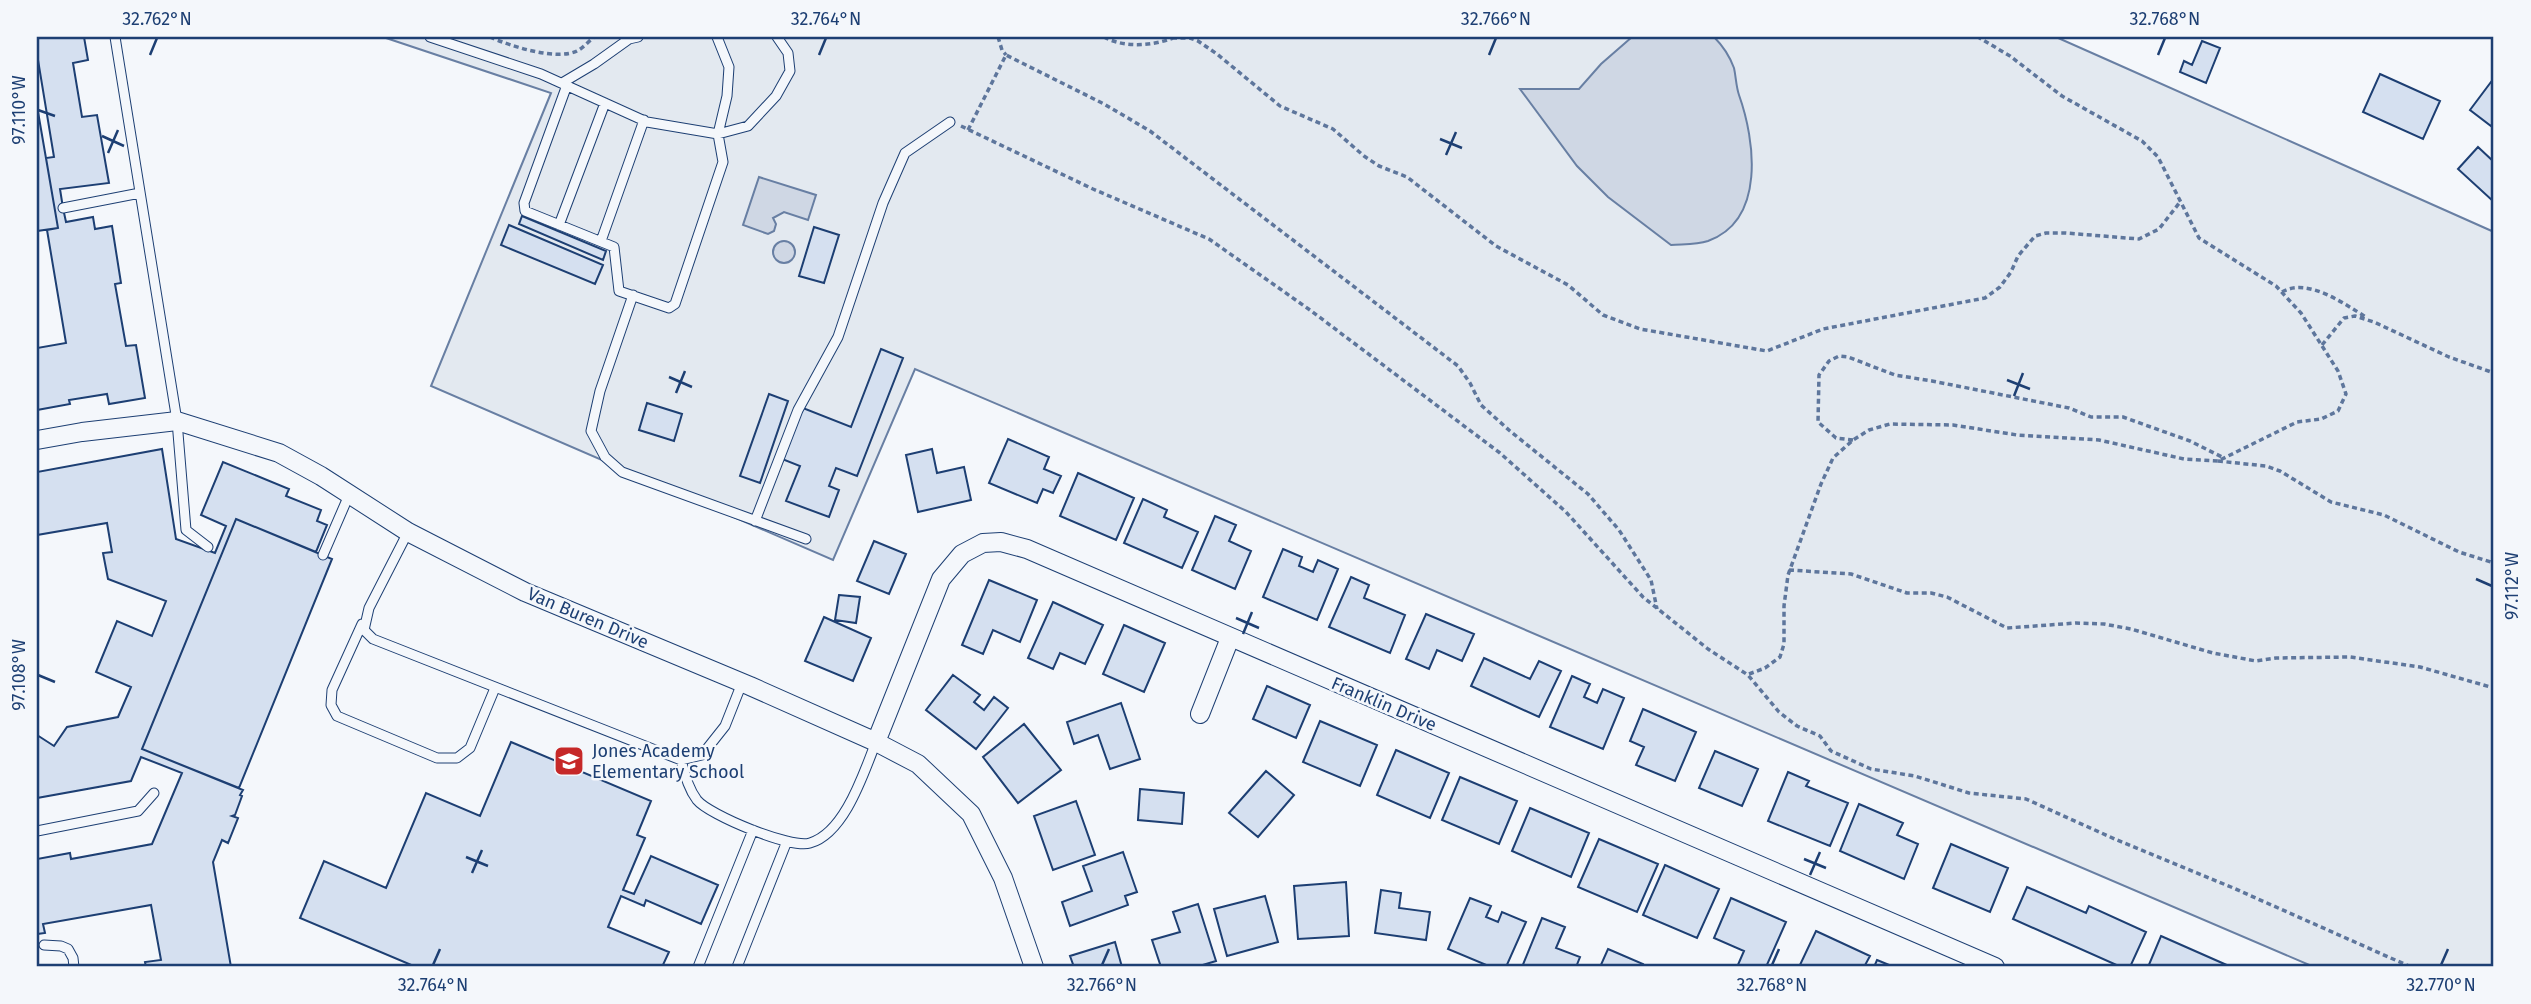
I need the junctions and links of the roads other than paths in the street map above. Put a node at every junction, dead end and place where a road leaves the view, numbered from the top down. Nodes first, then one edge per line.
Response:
1 (115, 37) edge
2 (430, 37) edge
3 (638, 37) edge
4 (718, 37) edge
5 (777, 37) edge
6 (565, 84) junction
7 (605, 103) junction
8 (644, 120) junction
9 (950, 122) road end
10 (718, 134) junction
11 (140, 193) junction
12 (63, 208) dead end
13 (559, 225) junction
14 (601, 241) junction
15 (634, 295) junction
16 (177, 421) junction
17 (37, 440) edge
18 (349, 495) junction
19 (755, 521) junction
20 (408, 532) junction
21 (806, 539) dead end
22 (208, 547) dead end
23 (323, 555) dead end
24 (369, 610) junction
25 (1230, 638) junction
26 (742, 683) junction
27 (495, 688) junction
28 (1200, 714) dead end
29 (876, 742) junction
30 (681, 760) junction
31 (154, 793) dead end
32 (753, 830) junction
33 (37, 831) edge
34 (787, 841) junction
35 (44, 946) dead end
36 (74, 967) edge
37 (698, 967) edge
38 (737, 967) edge
39 (1034, 967) edge
40 (1995, 967) edge

1 - 11 lane
2 - 6 lane
3 - 6 lane
4 - 10 lane
5 - 10 lane
6 - 7 lane
6 - 13 lane
7 - 8 lane
7 - 13 lane
8 - 10 lane
8 - 14 lane
9 - 19 lane
10 - 15 lane
11 - 12 lane
11 - 16 lane
13 - 14 lane
14 - 15 lane
15 - 19 lane
16 - 17 street, Van Buren Drive
16 - 18 street, Van Buren Drive
16 - 22 lane
18 - 20 street, Van Buren Drive
18 - 23 lane
19 - 21 lane
20 - 24 lane
20 - 26 street, Van Buren Drive
24 - 27 lane
24 - 27 lane
25 - 28 street
25 - 29 street, Franklin Drive
25 - 40 street, Franklin Drive
26 - 29 street, Van Buren Drive
26 - 30 lane
27 - 30 lane
29 - 34 lane
29 - 39 street, Van Buren Drive
30 - 32 lane
31 - 33 lane
32 - 34 lane
32 - 37 lane
34 - 38 lane
35 - 36 lane

